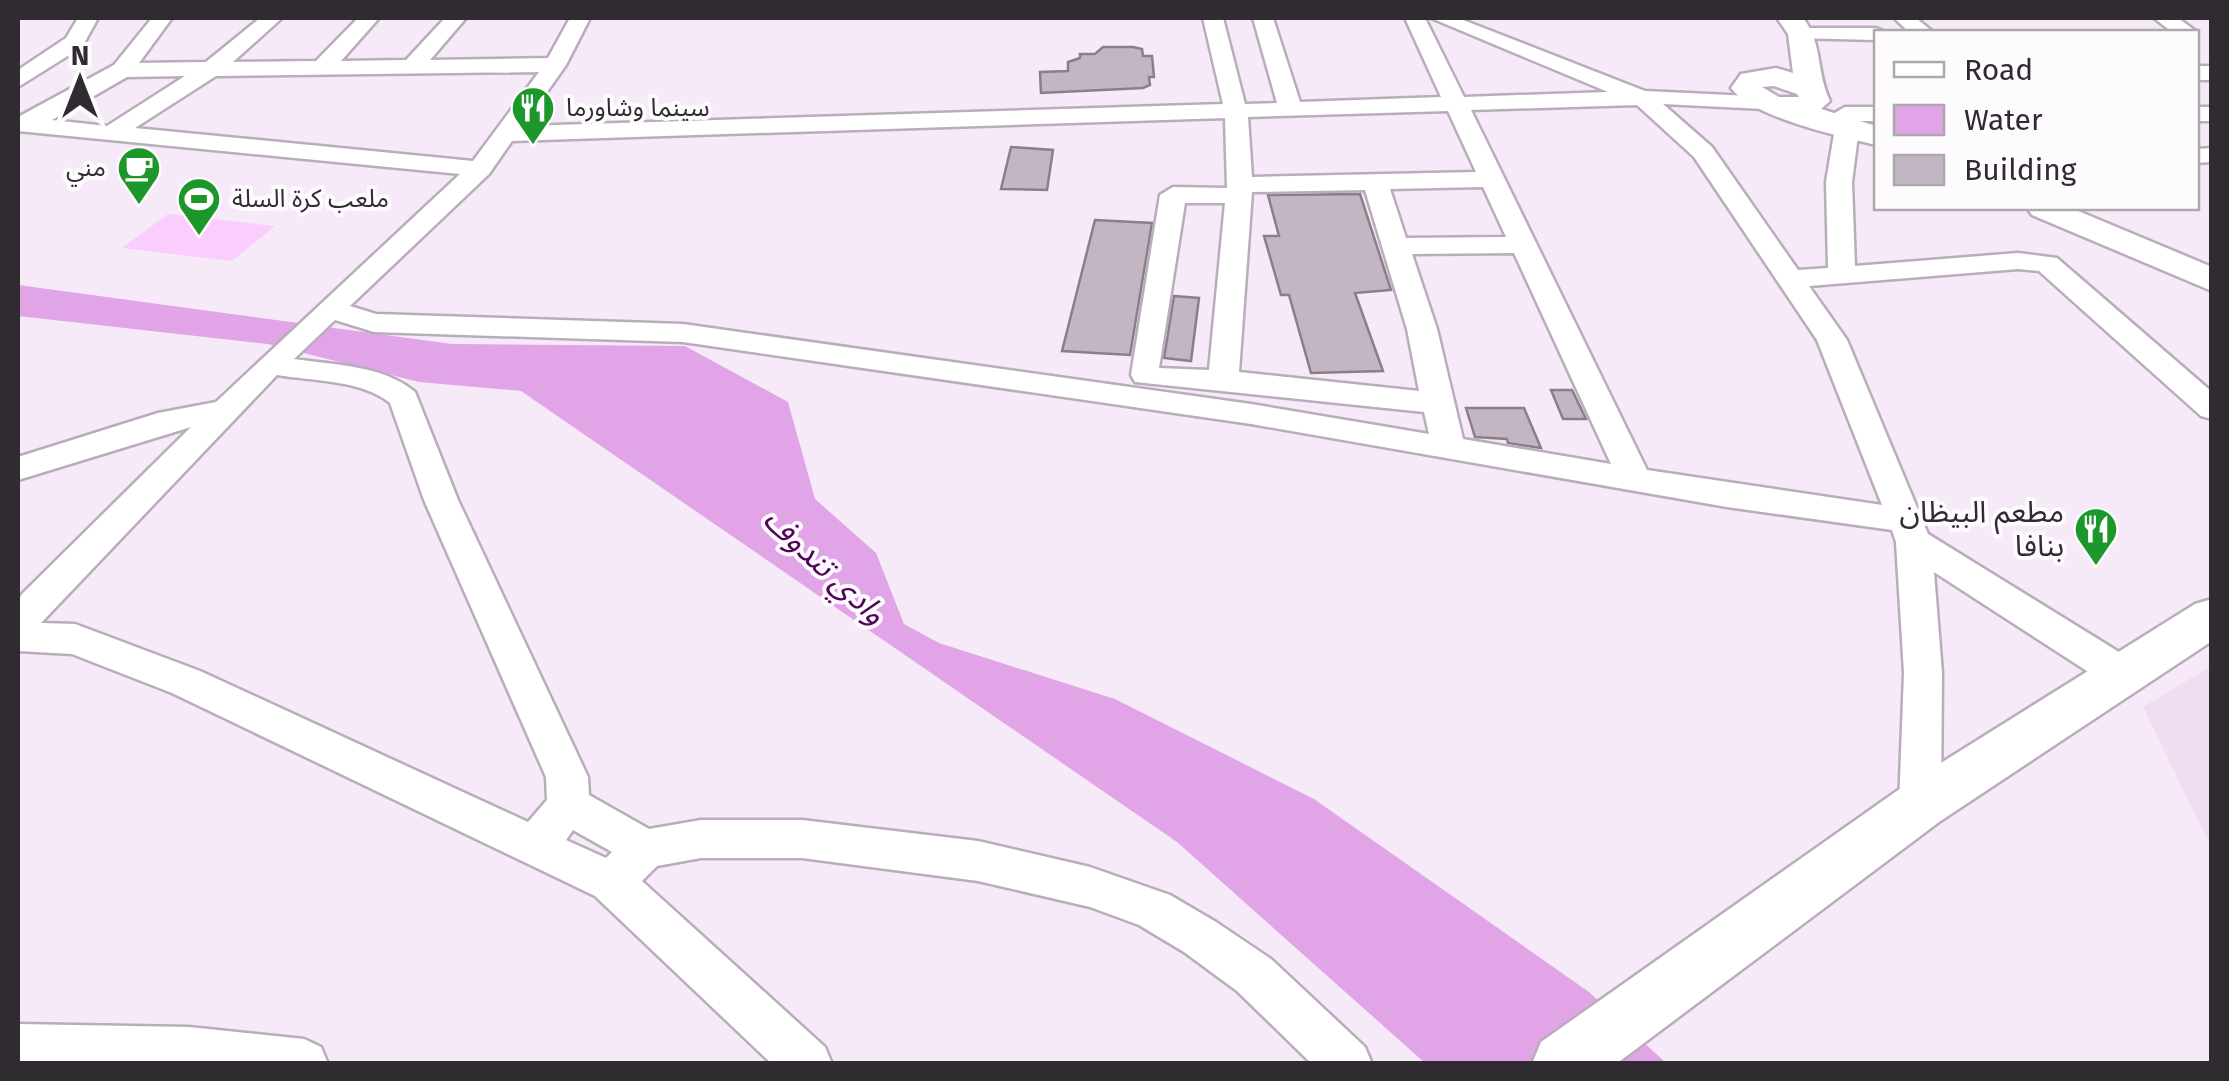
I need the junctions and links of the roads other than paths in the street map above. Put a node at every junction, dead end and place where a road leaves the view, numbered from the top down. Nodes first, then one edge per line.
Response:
1 (88, 18) edge
2 (162, 18) edge
3 (272, 18) edge
4 (369, 18) edge
5 (456, 18) edge
6 (580, 18) edge
7 (1214, 18) edge
8 (1263, 18) edge
9 (1415, 18) edge
10 (1441, 18) edge
11 (1798, 30) edge
12 (1874, 34) edge
13 (18, 53) edge
14 (60, 54) junction
15 (555, 65) junction
16 (214, 67) junction
17 (322, 68) junction
18 (410, 69) junction
19 (122, 70) junction
20 (18, 80) edge
21 (1764, 92) junction
22 (1813, 92) junction
23 (1656, 98) junction
24 (1457, 104) junction
25 (1291, 110) junction
26 (1236, 112) junction
27 (23, 124) edge
28 (1862, 125) edge
29 (112, 133) junction
30 (509, 134) junction
31 (480, 169) junction
32 (1493, 179) junction
33 (1376, 184) junction
34 (1240, 191) junction
35 (2049, 210) edge
36 (1524, 245) junction
37 (1397, 246) junction
38 (1842, 274) junction
39 (2208, 277) edge
40 (1790, 278) junction
41 (330, 310) junction
42 (270, 365) junction
43 (1223, 380) junction
44 (1437, 403) junction
45 (2212, 409) edge
46 (227, 410) junction
47 (1449, 448) junction
48 (18, 468) edge
49 (1635, 479) junction
50 (1909, 531) junction
51 (2212, 616) edge
52 (22, 618) edge
53 (2121, 673) junction
54 (1920, 805) junction
55 (568, 806) junction
56 (534, 848) junction
57 (645, 849) junction
58 (611, 882) junction
59 (18, 1048) edge
60 (304, 1064) edge
61 (808, 1064) edge
62 (1348, 1064) edge
63 (1562, 1064) edge

1 - 14 street
2 - 19 street
3 - 16 street
4 - 17 street
5 - 18 street
6 - 15 street
7 - 26 street
8 - 25 street
9 - 24 street
10 - 23 street
11 - 12 street
11 - 21 main road
11 - 22 main road
13 - 14 street
14 - 20 street
15 - 18 street
15 - 30 street
16 - 17 street
16 - 19 street
16 - 29 street
17 - 18 street
19 - 27 street
21 - 22 main road
21 - 23 street
21 - 28 main road
22 - 28 main road
23 - 24 street
23 - 40 street
24 - 25 street
24 - 32 street
25 - 26 street
26 - 30 street
26 - 34 street
27 - 29 street
28 - 38 street
29 - 31 street
30 - 31 street
31 - 41 street
32 - 33 street
32 - 36 street
33 - 34 street
33 - 37 street
34 - 43 street
34 - 43 street
35 - 39 main road
36 - 37 street
36 - 49 street
37 - 44 street
38 - 40 street
38 - 45 street
40 - 50 street
41 - 42 street
41 - 47 street
42 - 46 street
42 - 55 street
43 - 44 street
44 - 47 street
46 - 48 street
46 - 52 street
47 - 49 street
49 - 50 street
50 - 53 street
50 - 54 street
51 - 53 main road
52 - 56 street
53 - 54 main road
54 - 63 main road
55 - 56 street
55 - 57 street
56 - 58 street
57 - 58 street
57 - 62 street
58 - 61 street
59 - 60 street

